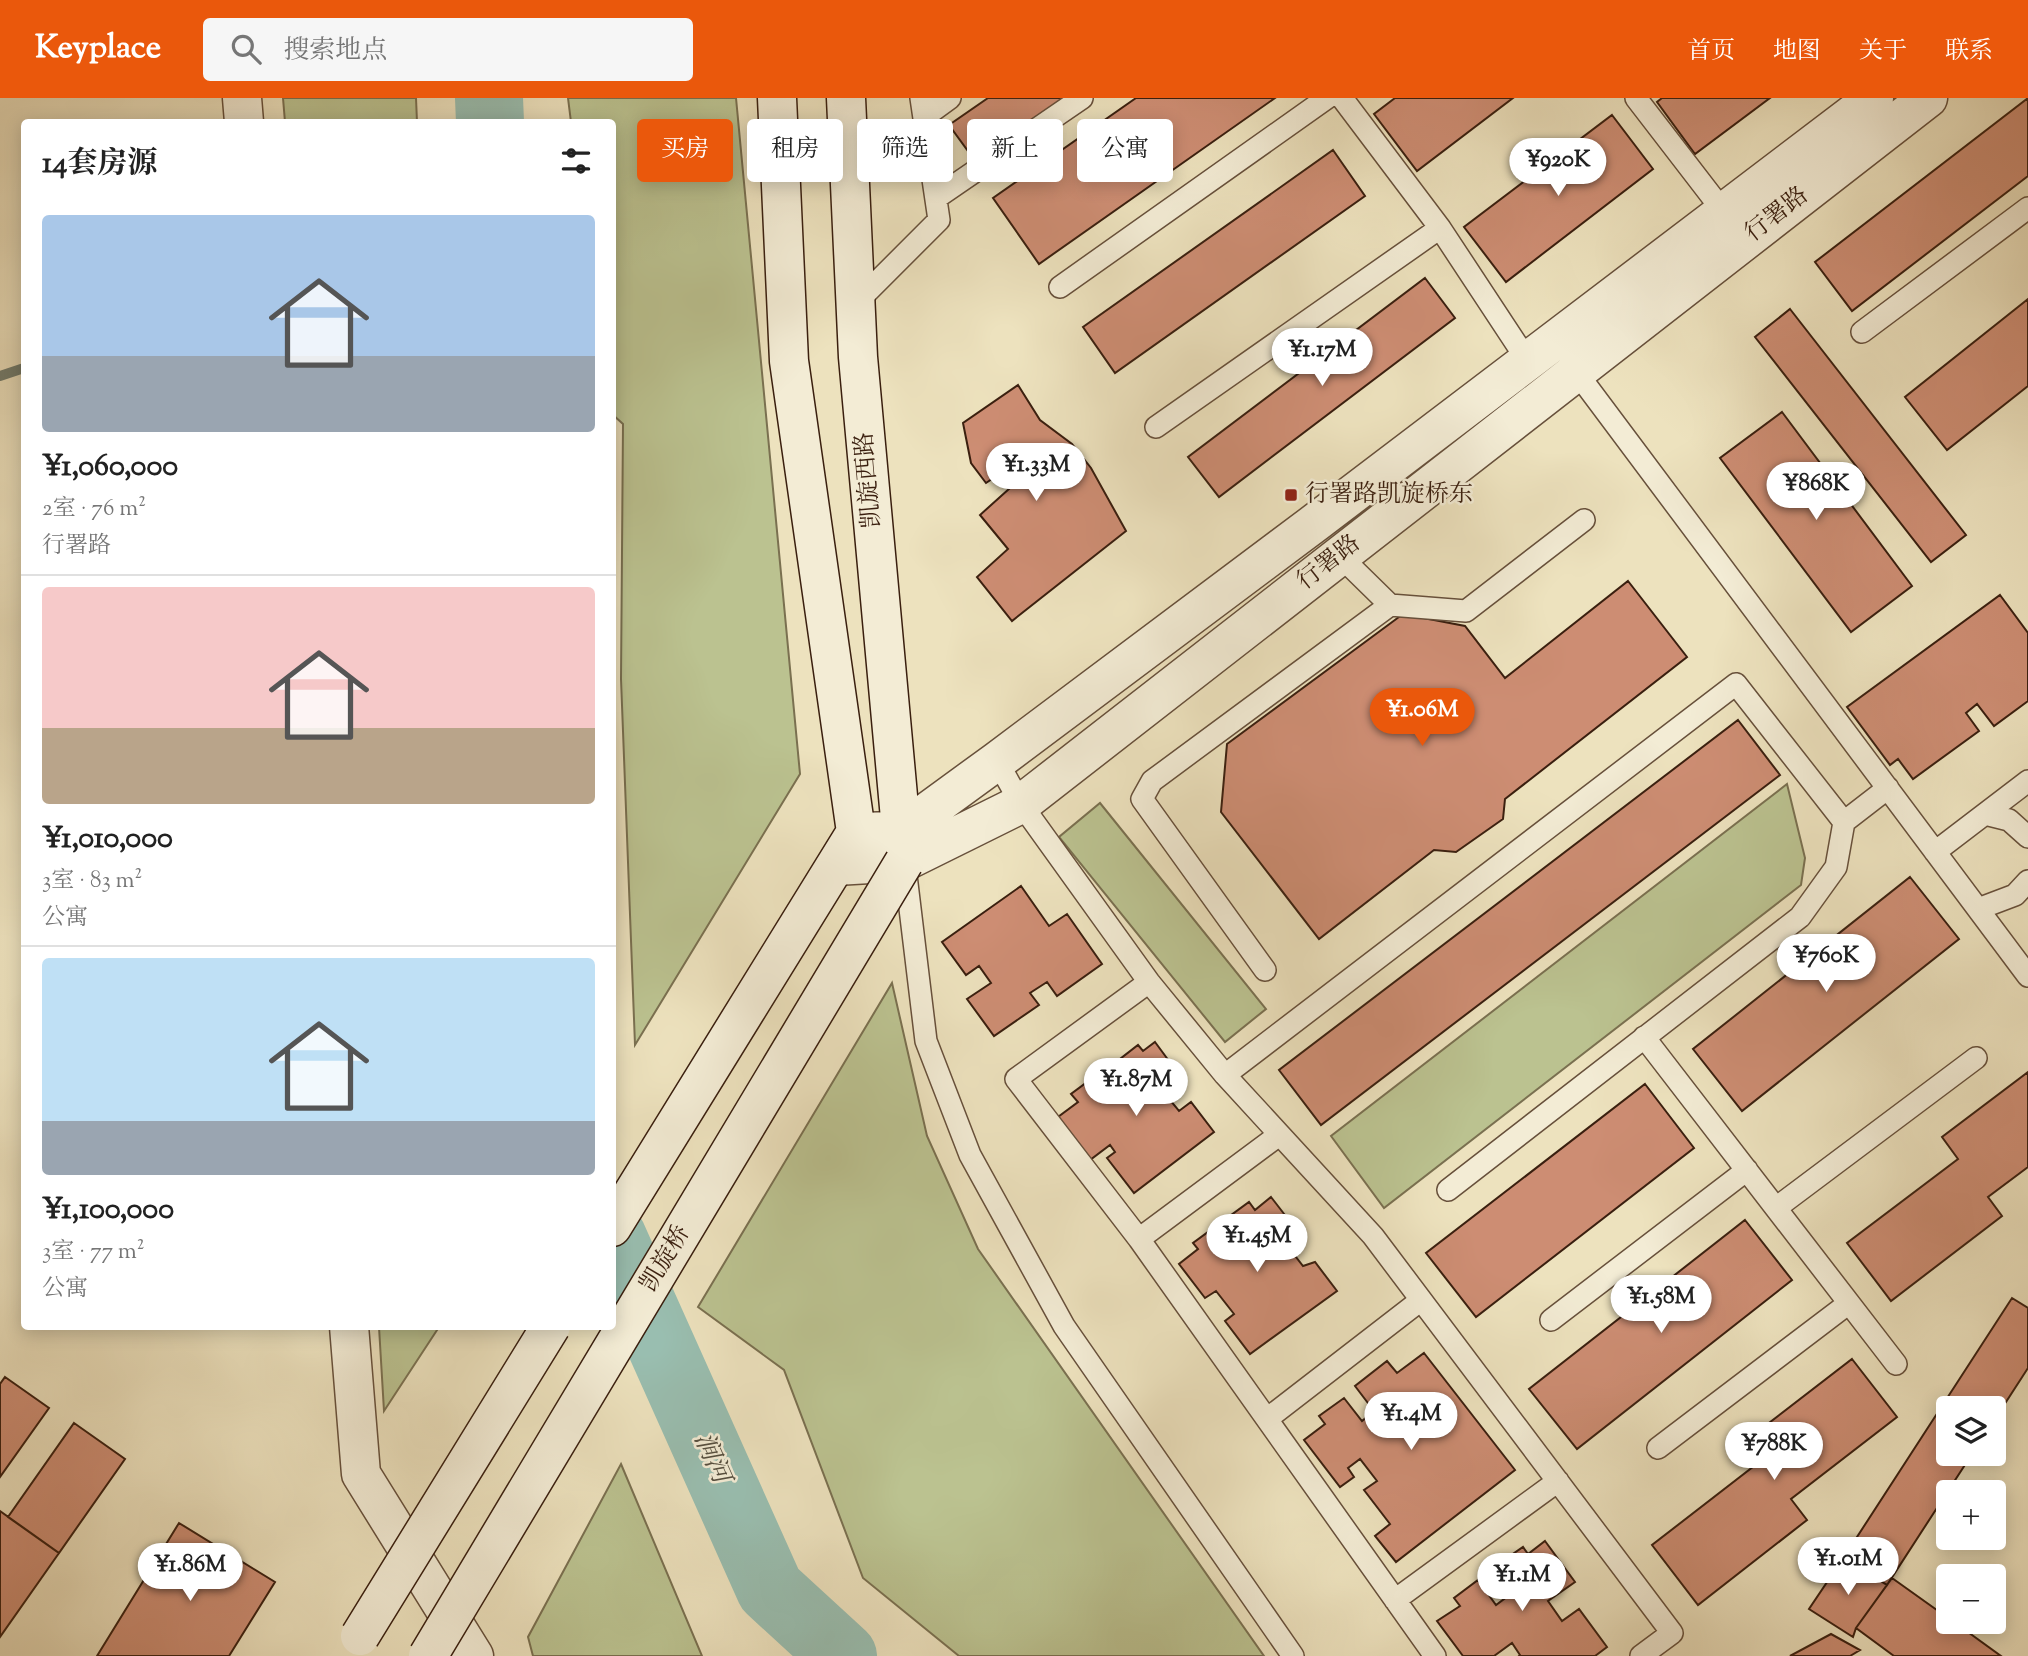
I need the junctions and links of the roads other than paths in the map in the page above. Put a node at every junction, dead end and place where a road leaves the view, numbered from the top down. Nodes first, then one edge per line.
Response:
1 (243, 98) edge
2 (777, 98) edge
3 (846, 98) edge
4 (950, 98) edge
5 (1082, 98) edge
6 (1327, 98) edge
7 (1342, 98) edge
8 (1636, 98) edge
9 (1874, 98) edge
10 (1928, 98) edge
11 (923, 108) edge
12 (244, 119) edge
13 (936, 198) junction
14 (2028, 208) edge
15 (1723, 211) junction
16 (1440, 228) junction
17 (1060, 287) dead end
18 (856, 303) junction
19 (1862, 332) dead end
20 (1540, 350) junction
21 (1575, 373) junction
22 (1156, 428) dead end
23 (1584, 520) dead end
24 (1339, 555) junction
25 (1390, 606) junction
26 (997, 761) junction
27 (2028, 781) edge
28 (1888, 788) junction
29 (1021, 804) junction
30 (1985, 814) junction
31 (1844, 822) junction
32 (856, 832) junction
33 (2028, 837) edge
34 (902, 846) junction
35 (1935, 852) junction
36 (836, 866) junction
37 (2028, 881) edge
38 (1978, 909) junction
39 (1265, 970) dead end
40 (2028, 976) edge
41 (1149, 982) junction
42 (1644, 1037) junction
43 (1976, 1058) dead end
44 (1225, 1075) junction
45 (1279, 1135) junction
46 (1747, 1170) junction
47 (1448, 1190) dead end
48 (1776, 1208) junction
49 (616, 1221) edge
50 (1139, 1239) junction
51 (1421, 1300) junction
52 (1849, 1303) junction
53 (1551, 1320) dead end
54 (349, 1330) edge
55 (549, 1330) edge
56 (1896, 1364) dead end
57 (1266, 1419) junction
58 (1658, 1448) dead end
59 (1558, 1481) junction
60 (1395, 1600) junction
61 (354, 1646) edge
62 (428, 1656) edge
63 (474, 1656) edge
64 (1293, 1656) edge
65 (1435, 1656) edge
66 (1641, 1656) edge

1 - 12 main road
2 - 32 main road
3 - 18 main road, 凯旋西路
4 - 11 lane
5 - 13 lane
6 - 17 lane
7 - 16 lane
8 - 15 lane
9 - 15 main road, 行署路
10 - 21 main road, 行署路
11 - 13 lane
13 - 18 lane
14 - 19 lane
15 - 20 main road, 行署路
16 - 20 lane
16 - 22 lane
18 - 34 main road, 凯旋西路
20 - 21 lane
20 - 26 main road, 行署路
21 - 24 main road, 行署路
21 - 28 lane
23 - 25 lane
24 - 25 lane
24 - 29 main road, 行署路
25 - 39 lane
26 - 29 lane
26 - 34 main road, 行署路
27 - 30 lane
28 - 31 lane
28 - 35 lane
29 - 34 main road, 行署路
29 - 41 lane
30 - 33 lane
30 - 35 lane
31 - 42 lane
31 - 44 lane
32 - 34 main road, 行署路
32 - 36 main road
34 - 36 main road, 行署路
34 - 62 main road, 凯旋桥, bridge
34 - 64 lane
35 - 38 lane
36 - 49 main road
37 - 38 lane
38 - 40 lane
41 - 44 lane
41 - 50 lane
42 - 46 lane
42 - 47 lane
43 - 48 lane
44 - 45 lane
45 - 50 lane
45 - 51 lane
46 - 48 lane
46 - 53 lane
48 - 52 lane
50 - 57 lane
51 - 57 lane
51 - 59 lane
52 - 56 lane
52 - 58 lane
54 - 63 main road
55 - 61 main road, bridge
57 - 60 lane
59 - 60 lane
59 - 66 lane
60 - 65 lane

